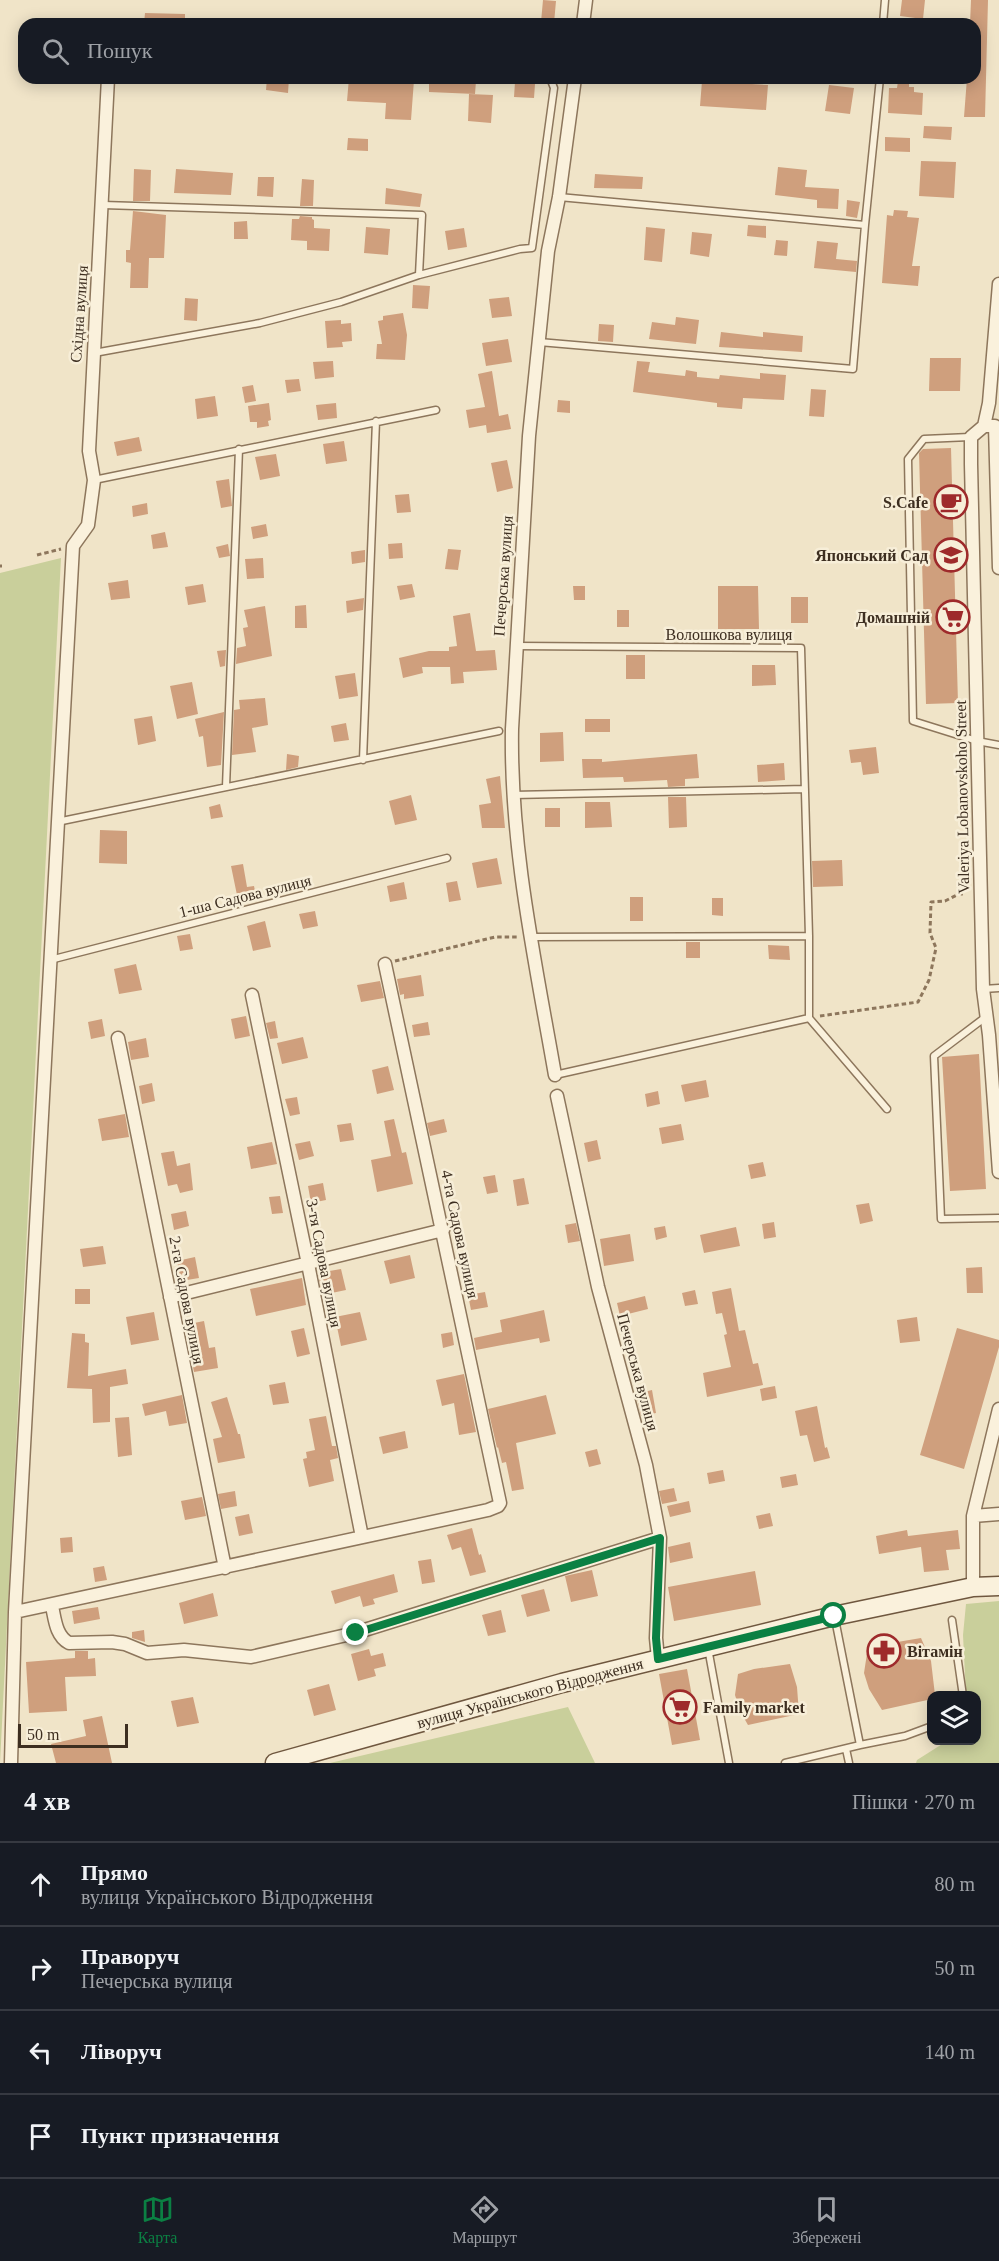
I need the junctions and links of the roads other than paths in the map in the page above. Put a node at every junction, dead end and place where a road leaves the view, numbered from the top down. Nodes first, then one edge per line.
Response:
1 (586, 0) edge
2 (885, 0) edge
3 (583, 18) edge
4 (884, 18) edge
5 (108, 84) edge
6 (552, 84) edge
7 (574, 84) edge
8 (879, 84) edge
9 (559, 197) junction
10 (103, 205) junction
11 (866, 225) junction
12 (419, 275) junction
13 (999, 284) edge
14 (539, 342) junction
15 (93, 353) junction
16 (436, 410) dead end
17 (376, 422) junction
18 (993, 426) edge
19 (971, 437) junction
20 (239, 449) junction
21 (94, 480) junction
22 (998, 532) edge
23 (999, 568) edge
24 (516, 646) junction
25 (499, 731) dead end
26 (977, 741) junction
27 (999, 745) edge
28 (363, 760) junction
29 (226, 787) junction
30 (805, 789) junction
31 (513, 795) junction
32 (57, 822) junction
33 (447, 858) dead end
34 (809, 936) junction
35 (531, 937) junction
36 (50, 960) junction
37 (385, 964) road end
38 (999, 988) edge
39 (983, 989) junction
40 (252, 995) dead end
41 (987, 1016) junction
42 (809, 1018) junction
43 (118, 1038) dead end
44 (555, 1075) joint
45 (557, 1096) dead end
46 (887, 1109) dead end
47 (999, 1172) edge
48 (999, 1218) edge
49 (443, 1230) junction
50 (308, 1264) junction
51 (170, 1297) junction
52 (999, 1409) edge
53 (999, 1514) edge
54 (973, 1516) junction
55 (362, 1538) junction
56 (660, 1538) junction
57 (225, 1568) junction
58 (999, 1586) edge
59 (973, 1587) junction
60 (52, 1606) junction
61 (15, 1612) junction
62 (834, 1616) junction
63 (951, 1620) dead end
64 (707, 1648) junction
65 (658, 1659) junction
66 (962, 1691) edge
67 (927, 1728) edge
68 (860, 1745) junction
69 (846, 1749) junction
70 (11, 1763) edge
71 (275, 1763) edge
72 (729, 1763) edge
73 (785, 1763) edge
74 (849, 1763) edge

1 - 3 street
2 - 4 lane
5 - 10 street, Східна вулиця
6 - 12 lane
7 - 9 street, Печерська вулиця
8 - 11 lane
9 - 11 lane
9 - 14 street, Печерська вулиця
10 - 12 lane
10 - 15 street, Східна вулиця
11 - 14 lane
12 - 15 lane
13 - 18 street
14 - 24 street, Печерська вулиця
15 - 21 street, Східна вулиця
16 - 17 lane
17 - 20 lane
17 - 28 lane
18 - 19 street
18 - 22 street
19 - 26 street, Valeriya Lobanovskoho Street
19 - 26 lane
20 - 21 lane
20 - 29 lane
21 - 32 street, Східна вулиця
22 - 23 street
24 - 30 lane, Волошкова вулиця
24 - 31 street, Печерська вулиця
25 - 28 lane
26 - 27 lane
26 - 39 street, Valeriya Lobanovskoho Street
28 - 29 lane
29 - 32 lane
30 - 31 lane
30 - 34 lane, Волошкова вулиця
31 - 35 street, Печерська вулиця
32 - 36 street
33 - 36 lane, 1-ша Садова вулиця
34 - 35 lane
34 - 42 lane, Волошкова вулиця
35 - 44 street, Печерська вулиця
36 - 61 street
37 - 49 street, 4-та Садова вулиця
38 - 39 lane
39 - 41 street, Valeriya Lobanovskoho Street
40 - 50 street, 3-тя Садова вулиця
41 - 47 street, Valeriya Lobanovskoho Street
41 - 48 lane
42 - 44 lane
42 - 46 lane
43 - 51 street, 2-га Садова вулиця
45 - 56 street, Печерська вулиця
49 - 50 street
49 - 55 street, 4-та Садова вулиця
50 - 51 street
50 - 55 street, 3-тя Садова вулиця
51 - 57 street, 2-га Садова вулиця
52 - 54 street
53 - 54 street
54 - 59 street
55 - 57 street
56 - 60 street
56 - 65 street, Печерська вулиця
57 - 60 street
58 - 59 street, вулиця Українського Відродження
59 - 62 street, вулиця Українського Відродження
60 - 61 street
61 - 70 street
62 - 64 street, вулиця Українського Відродження
62 - 68 lane
63 - 66 lane
64 - 65 street, вулиця Українського Відродження
64 - 72 lane
65 - 71 street, вулиця Українського Відродження
67 - 68 lane
68 - 69 lane
69 - 73 lane
69 - 74 lane

